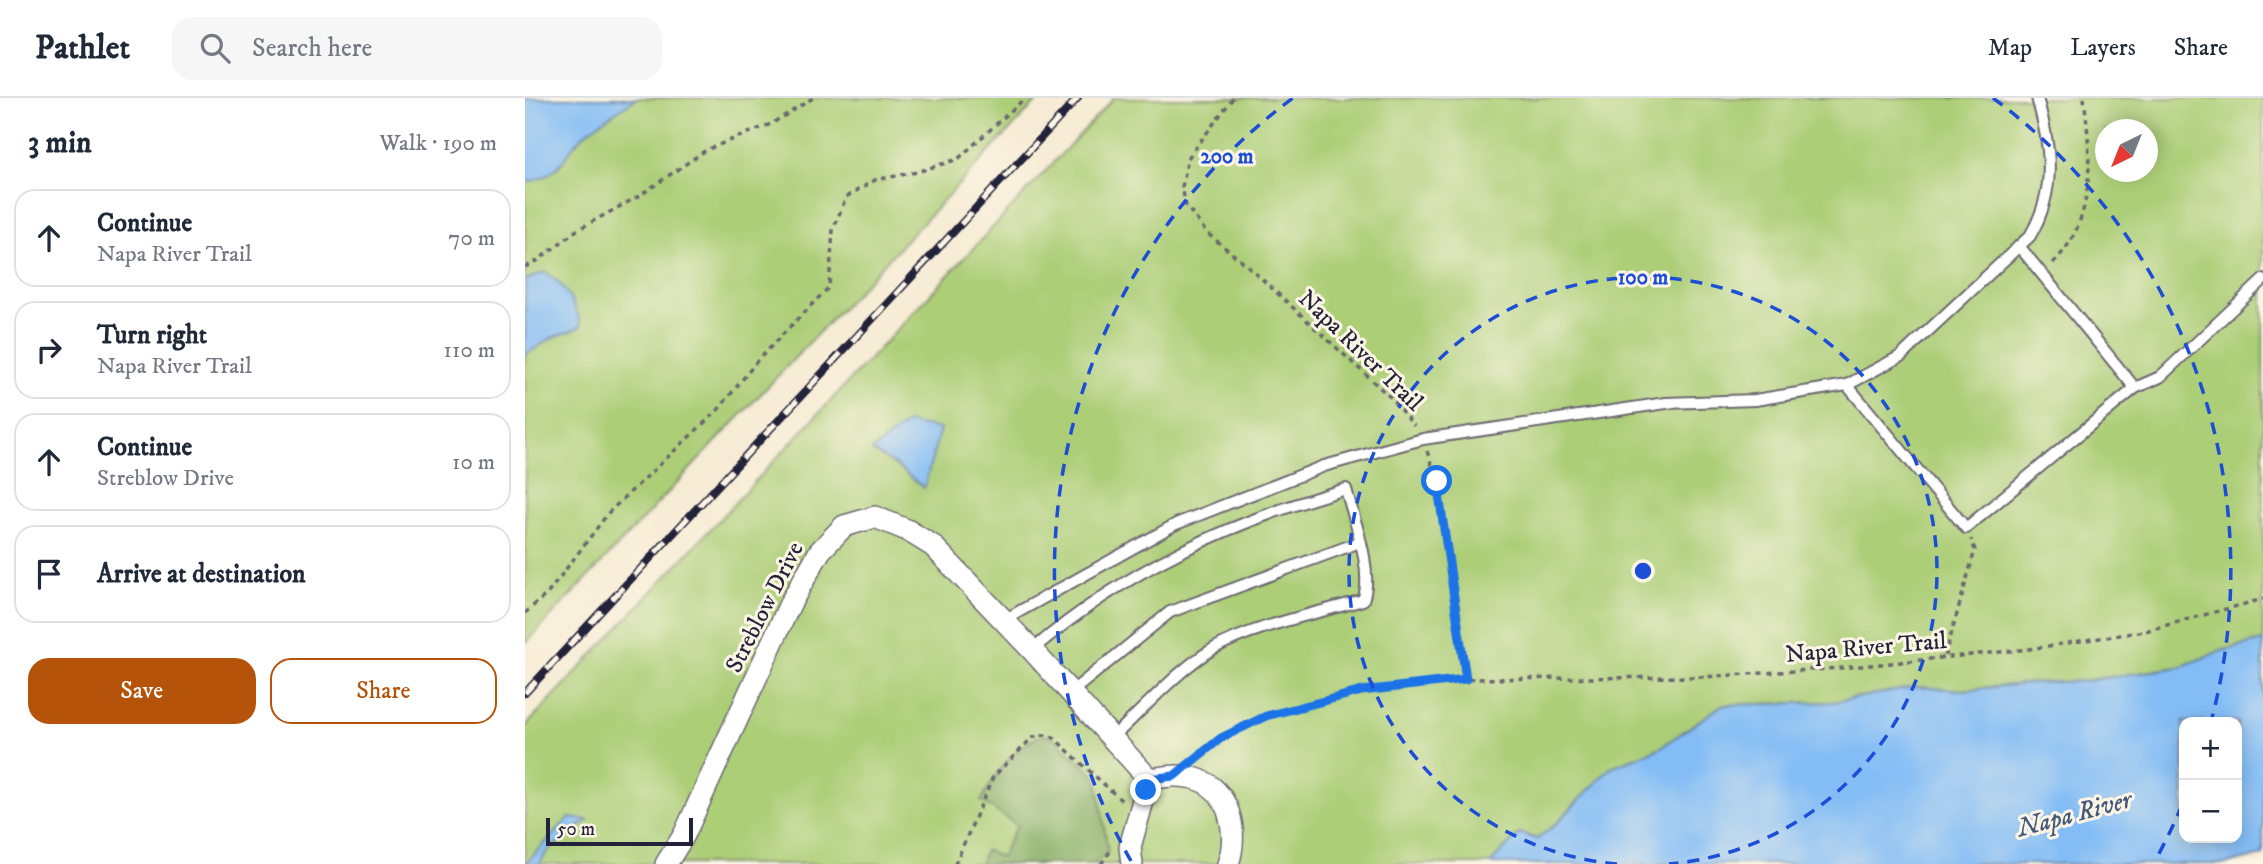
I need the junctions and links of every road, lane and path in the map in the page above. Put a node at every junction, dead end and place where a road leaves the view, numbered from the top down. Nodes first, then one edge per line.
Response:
1 (813, 98) edge
2 (1025, 98) edge
3 (1233, 98) edge
4 (2037, 98) edge
5 (2084, 98) edge
6 (2019, 246) junction
7 (525, 267) edge
8 (2041, 274) junction
9 (2263, 280) edge
10 (1847, 384) junction
11 (2135, 388) junction
12 (1423, 439) junction
13 (1966, 528) junction
14 (1360, 542) junction
15 (2263, 599) edge
16 (525, 613) edge
17 (1004, 620) junction
18 (1032, 650) junction
19 (1945, 657) junction
20 (1466, 679) junction
21 (1070, 693) junction
22 (1112, 738) junction
23 (1174, 776) junction
24 (1149, 779) junction
25 (1135, 827) junction
26 (666, 864) edge
27 (955, 864) edge
28 (1132, 864) edge
29 (1229, 864) edge

1 - 7 path
2 - 16 path
3 - 12 path, Napa River Trail
4 - 6 lane
5 - 8 path
6 - 8 lane
6 - 10 lane
8 - 11 lane
9 - 11 lane
10 - 12 lane
10 - 13 lane
11 - 13 lane
12 - 17 lane
12 - 20 path, Napa River Trail
13 - 19 path
14 - 18 lane
14 - 21 lane
14 - 22 lane
15 - 19 path, Napa River Trail
17 - 18 street, Streblow Drive
17 - 26 street, Streblow Drive
18 - 21 street, Streblow Drive
19 - 20 path, Napa River Trail
20 - 23 path, Napa River Trail
21 - 22 street, Streblow Drive
22 - 24 street, Streblow Drive
23 - 24 street
23 - 29 street
24 - 25 street
25 - 27 path
25 - 28 street

